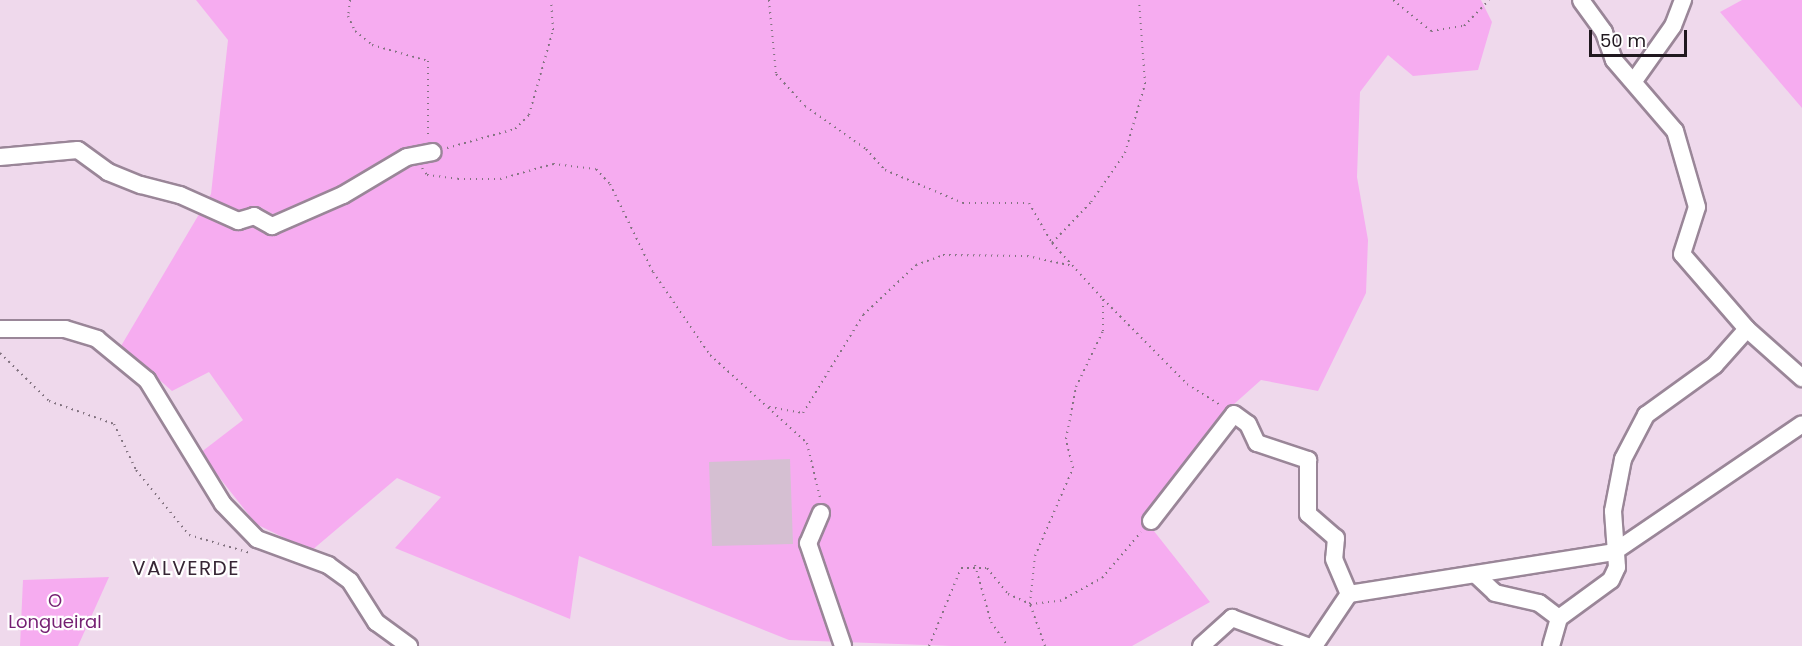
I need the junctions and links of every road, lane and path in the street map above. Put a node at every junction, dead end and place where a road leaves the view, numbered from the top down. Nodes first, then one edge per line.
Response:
1 (350, 0) edge
2 (551, 0) edge
3 (769, 0) edge
4 (1139, 0) edge
5 (1393, 0) edge
6 (1489, 0) edge
7 (1581, 0) edge
8 (1683, 0) edge
9 (1634, 81) junction
10 (433, 152) junction
11 (413, 156) junction
12 (0, 157) edge
13 (1052, 243) junction
14 (1074, 266) junction
15 (1103, 299) junction
16 (0, 329) edge
17 (1747, 329) junction
18 (0, 353) edge
19 (1802, 378) edge
20 (766, 406) junction
21 (1234, 414) junction
22 (1802, 424) edge
23 (821, 513) joint
24 (1152, 521) joint
25 (1614, 552) junction
26 (261, 555) dead end
27 (975, 565) junction
28 (1476, 575) junction
29 (1349, 594) junction
30 (1030, 604) junction
31 (1559, 618) junction
32 (409, 646) edge
33 (843, 646) edge
34 (929, 646) edge
35 (1008, 646) edge
36 (1045, 646) edge
37 (1201, 646) edge
38 (1307, 646) edge
39 (1314, 646) edge
40 (1551, 646) edge

1 - 10 path
2 - 10 path
3 - 13 path
4 - 13 path
5 - 6 path
7 - 9 street
8 - 9 street
9 - 17 street
10 - 11 street
11 - 12 street
11 - 20 path
13 - 14 path
14 - 15 path
14 - 20 path
15 - 21 path
15 - 30 path
16 - 32 street
17 - 19 street
17 - 25 street
18 - 26 path
20 - 23 path
21 - 24 street
21 - 29 street
22 - 25 street
23 - 33 street
24 - 30 path
25 - 28 street
25 - 31 street
27 - 30 path
27 - 34 path
27 - 35 path
28 - 29 street
28 - 31 street
29 - 39 street
30 - 36 path
31 - 40 street
37 - 38 street

